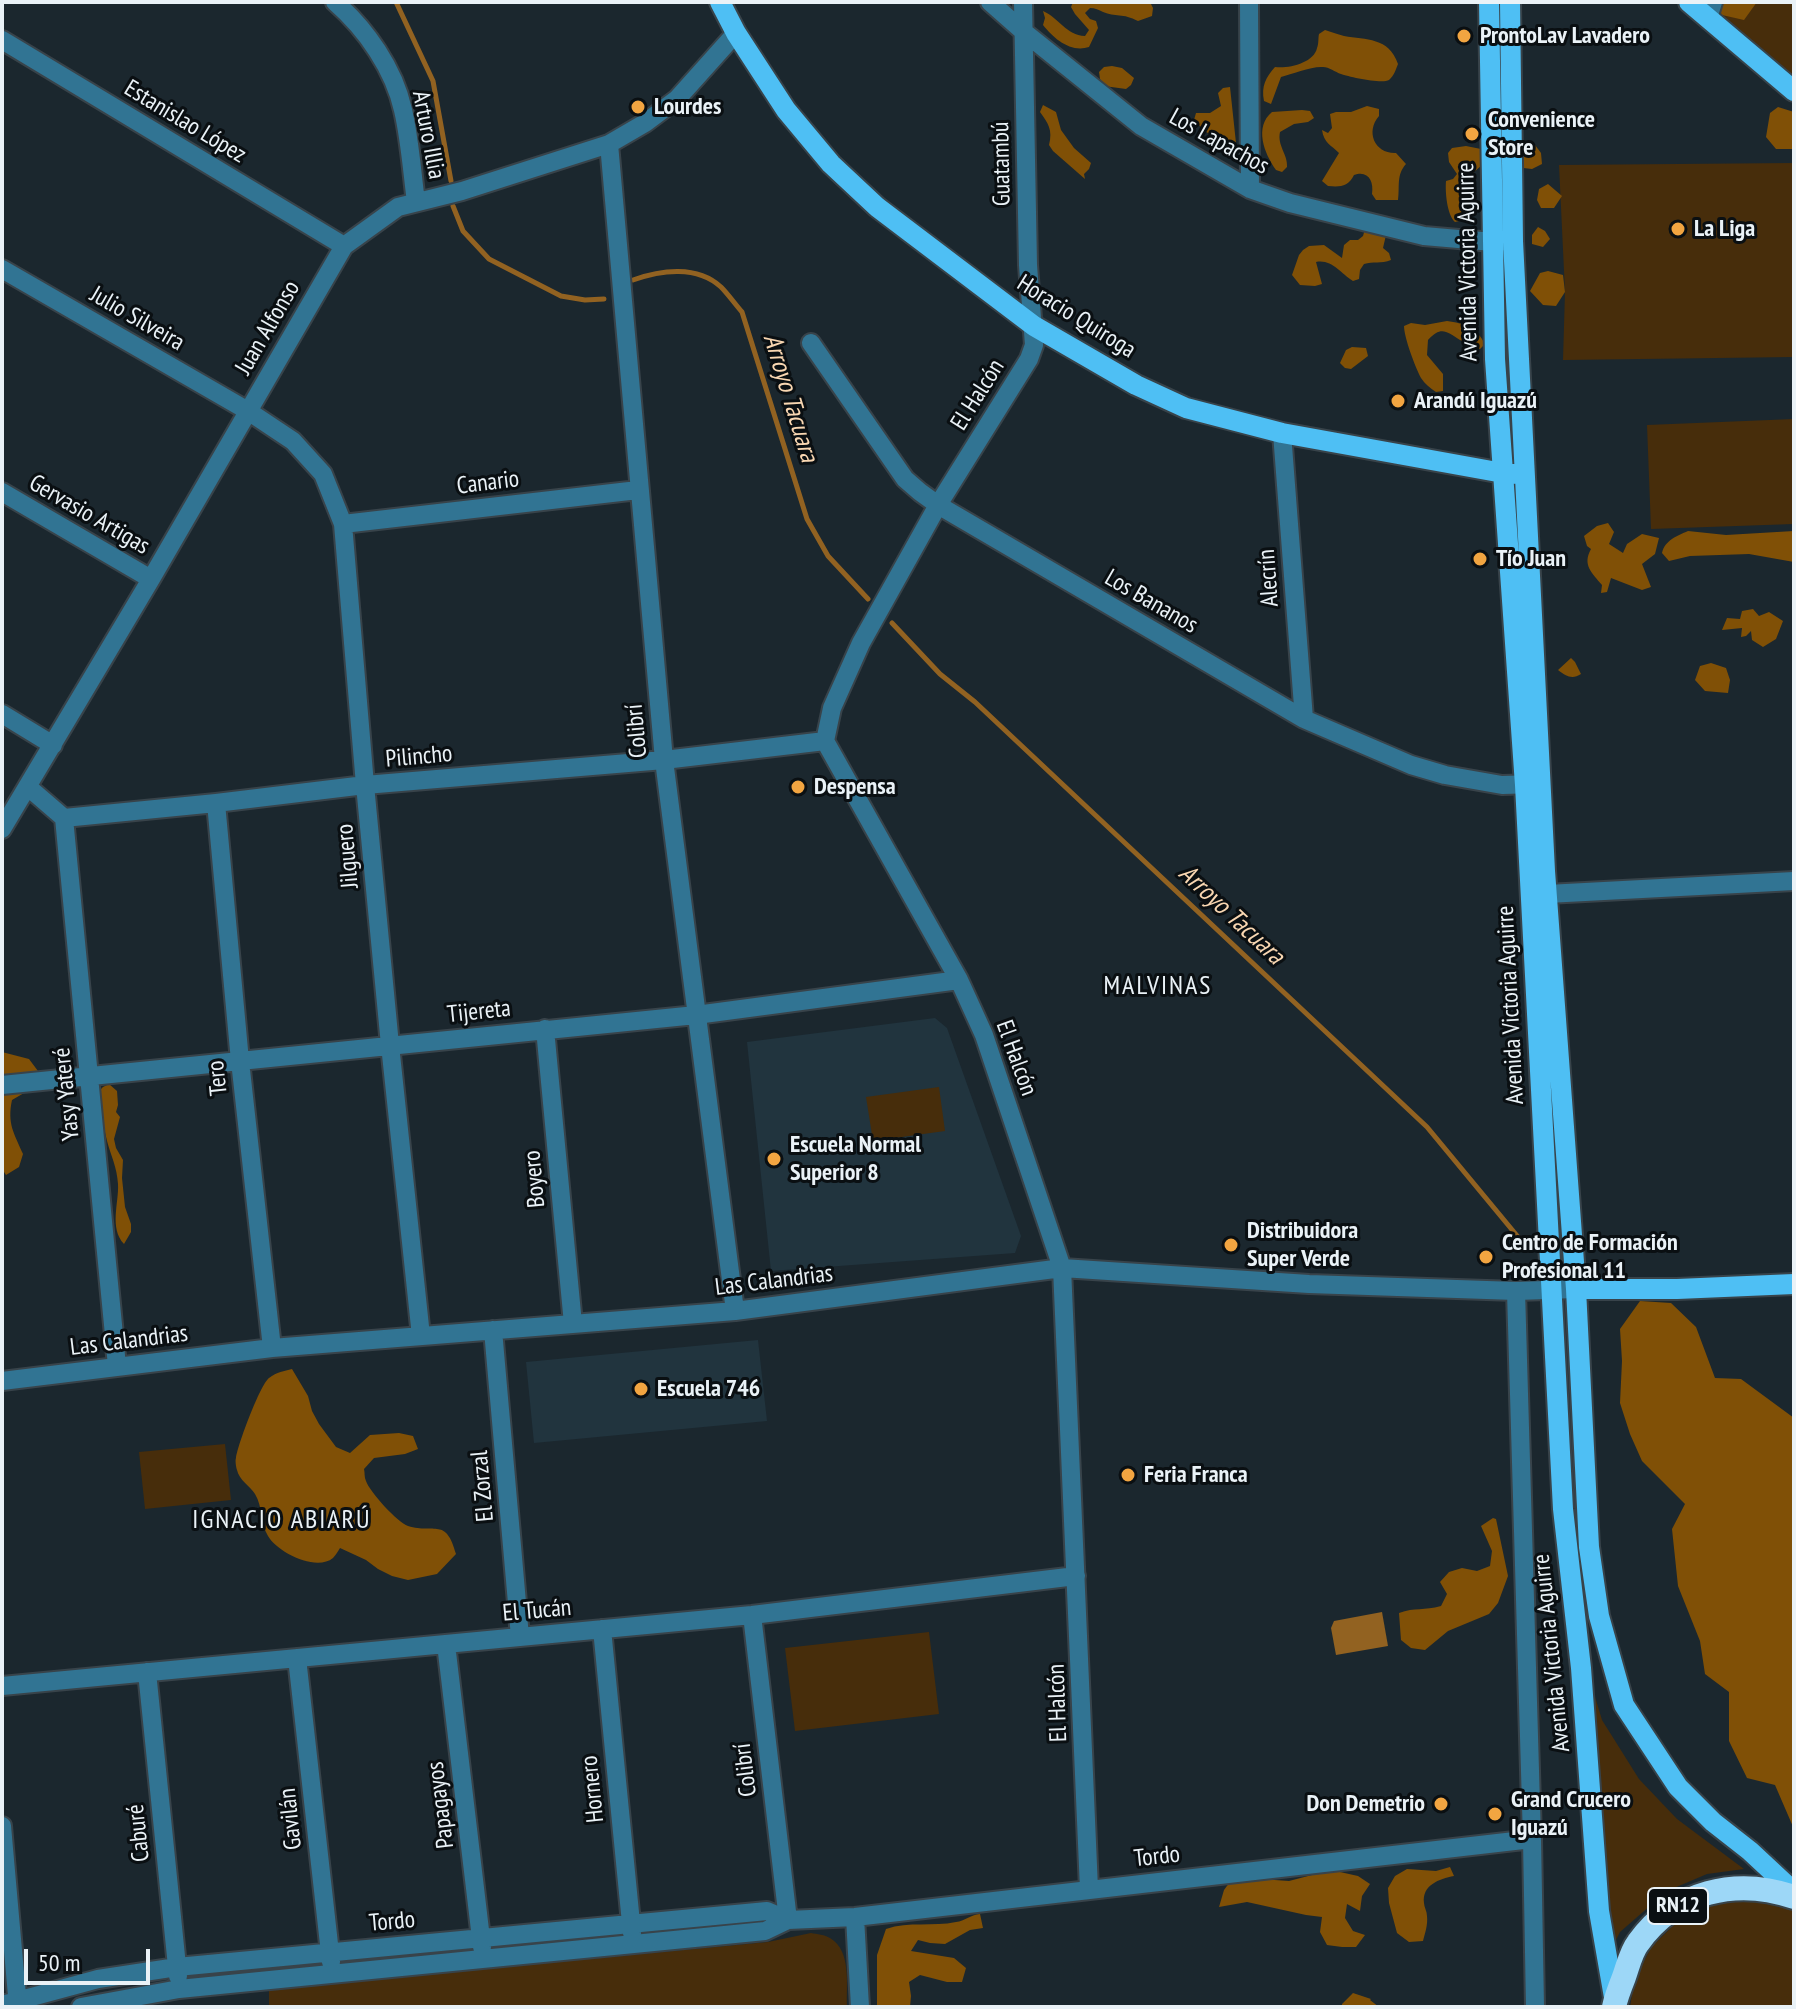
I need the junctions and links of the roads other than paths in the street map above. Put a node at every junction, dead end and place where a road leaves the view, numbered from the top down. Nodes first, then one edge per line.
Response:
1 (335, 2) edge
2 (720, 2) edge
3 (990, 2) edge
4 (1023, 2) edge
5 (1249, 2) edge
6 (1489, 2) edge
7 (1510, 2) edge
8 (1689, 2) edge
9 (1711, 10) edge
10 (1024, 32) junction
11 (736, 33) junction
12 (2, 40) edge
13 (1794, 91) edge
14 (609, 144) junction
15 (1250, 189) junction
16 (416, 202) junction
17 (1503, 242) junction
18 (344, 246) junction
19 (2, 269) edge
20 (1034, 326) junction
21 (811, 343) dead end
22 (248, 411) junction
23 (1282, 433) junction
24 (1503, 473) junction
25 (1525, 474) junction
26 (638, 490) junction
27 (2, 492) edge
28 (938, 505) junction
29 (343, 524) junction
30 (151, 579) junction
31 (2, 714) edge
32 (1304, 719) junction
33 (825, 741) junction
34 (53, 745) junction
35 (664, 760) junction
36 (365, 785) junction
37 (1533, 785) junction
38 (28, 787) junction
39 (216, 803) junction
40 (64, 818) junction
41 (2, 829) edge
42 (1794, 881) edge
43 (1547, 894) junction
44 (959, 980) junction
45 (696, 1015) junction
46 (545, 1029) junction
47 (390, 1045) junction
48 (240, 1061) junction
49 (89, 1077) junction
50 (2, 1085) edge
51 (1062, 1268) junction
52 (1794, 1284) edge
53 (1576, 1289) junction
54 (1516, 1291) junction
55 (1553, 1291) junction
56 (735, 1311) junction
57 (573, 1324) junction
58 (493, 1330) junction
59 (421, 1336) junction
60 (272, 1348) junction
61 (117, 1366) junction
62 (2, 1381) edge
63 (1076, 1576) junction
64 (752, 1615) junction
65 (602, 1629) junction
66 (520, 1637) junction
67 (446, 1644) junction
68 (297, 1658) junction
69 (147, 1672) junction
70 (2, 1686) edge
71 (2, 1826) edge
72 (1532, 1839) junction
73 (1089, 1889) junction
74 (1794, 1894) edge
75 (855, 1917) junction
76 (788, 1920) junction
77 (631, 1924) junction
78 (482, 1938) junction
79 (633, 1945) junction
80 (330, 1952) junction
81 (483, 1959) junction
82 (177, 1967) junction
83 (333, 1974) junction
84 (179, 1989) junction
85 (13, 2004) edge
86 (1614, 2005) edge
87 (81, 2007) edge
88 (860, 2007) edge
89 (1535, 2007) edge

1 - 16 street, Arturo Illia
2 - 11 main road, Horacio Quiroga
3 - 10 street, Los Lapachos
4 - 10 street, Guatambú
5 - 15 street
6 - 17 main road, Avenida Victoria Aguirre
7 - 17 main road, Avenida Victoria Aguirre
8 - 9 main road
9 - 13 main road
10 - 15 street, Los Lapachos
10 - 20 street, Guatambú
11 - 14 street, Juan Alfonso
11 - 20 main road, Horacio Quiroga
12 - 18 street, Estanislao López
14 - 16 street, Juan Alfonso
14 - 26 street, Colibrí
15 - 17 street, Los Lapachos
16 - 18 street, Juan Alfonso
17 - 24 main road, Avenida Victoria Aguirre
17 - 25 main road, Avenida Victoria Aguirre
18 - 22 street, Juan Alfonso
19 - 22 street, Julio Silveira
20 - 23 main road, Horacio Quiroga
20 - 28 street, El Halcón
21 - 28 street, Los Bananos
22 - 29 street, Jilguero
22 - 30 street, Juan Alfonso
23 - 24 main road, Horacio Quiroga
23 - 32 street, Alecrín
24 - 25 main road, Horacio Quiroga
24 - 37 main road, Avenida Victoria Aguirre
25 - 37 main road, Avenida Victoria Aguirre
26 - 29 street, Canario
26 - 35 street, Colibrí
27 - 30 street, Gervasio Artigas
28 - 32 street, Los Bananos
28 - 33 street, El Halcón
29 - 36 street, Jilguero
30 - 34 street, Juan Alfonso
31 - 34 street
32 - 37 street, Los Bananos
33 - 35 street, Pilincho
33 - 44 street, El Halcón
34 - 38 street, Juan Alfonso
35 - 36 street, Pilincho
35 - 45 street, Colibrí
36 - 39 street, Pilincho
36 - 47 street, Jilguero
37 - 43 main road, Avenida Victoria Aguirre
37 - 55 main road, Avenida Victoria Aguirre
38 - 40 street
38 - 41 street, Juan Alfonso
39 - 40 street, Pilincho
39 - 48 street, Tero
40 - 49 street, Yasy Yateré
42 - 43 street
43 - 53 main road, Avenida Victoria Aguirre
44 - 45 street, Tijereta
44 - 51 street, El Halcón
45 - 46 street, Tijereta
45 - 56 street, Colibrí
46 - 47 street, Tijereta
46 - 57 street, Boyero
47 - 48 street, Tijereta
47 - 59 street, Jilguero
48 - 49 street, Tijereta
48 - 60 street, Tero
49 - 50 street, Tijereta
49 - 61 street, Yasy Yateré
51 - 54 street, Las Calandrias
51 - 56 street, Las Calandrias
51 - 63 street, El Halcón
52 - 53 main road
53 - 55 street, Las Calandrias
53 - 74 main road, Avenida Victoria Aguirre
54 - 55 street, Las Calandrias
54 - 72 street
55 - 86 main road, Avenida Victoria Aguirre
56 - 57 street, Las Calandrias
57 - 58 street, Las Calandrias
58 - 59 street, Las Calandrias
58 - 66 street, El Zorzal
59 - 60 street, Las Calandrias
60 - 61 street, Las Calandrias
61 - 62 street, Las Calandrias
63 - 64 street, El Tucán
63 - 73 street, El Halcón
64 - 65 street, El Tucán
64 - 76 street, Colibrí
65 - 66 street, El Tucán
65 - 77 street, Hornero
66 - 67 street, El Tucán
67 - 68 street, El Tucán
67 - 78 street, Papagayos
68 - 69 street, El Tucán
68 - 80 street, Gavilán
69 - 70 street, El Tucán
69 - 82 street, Caburé
71 - 85 street
72 - 73 street, Tordo
72 - 89 street
73 - 75 street, Tordo
74 - 86 highway, RN12
75 - 76 street, Tordo
75 - 88 street
76 - 77 street, Tordo
76 - 79 street, Tordo
77 - 78 street, Tordo
77 - 79 street, Hornero
78 - 80 street, Tordo
78 - 81 street, Papagayos
79 - 81 street, Tordo
80 - 82 street, Tordo
80 - 83 street, Gavilán
81 - 83 street, Tordo
82 - 84 street, Caburé
82 - 85 street, Tordo
83 - 84 street, Tordo
84 - 87 street, Tordo

